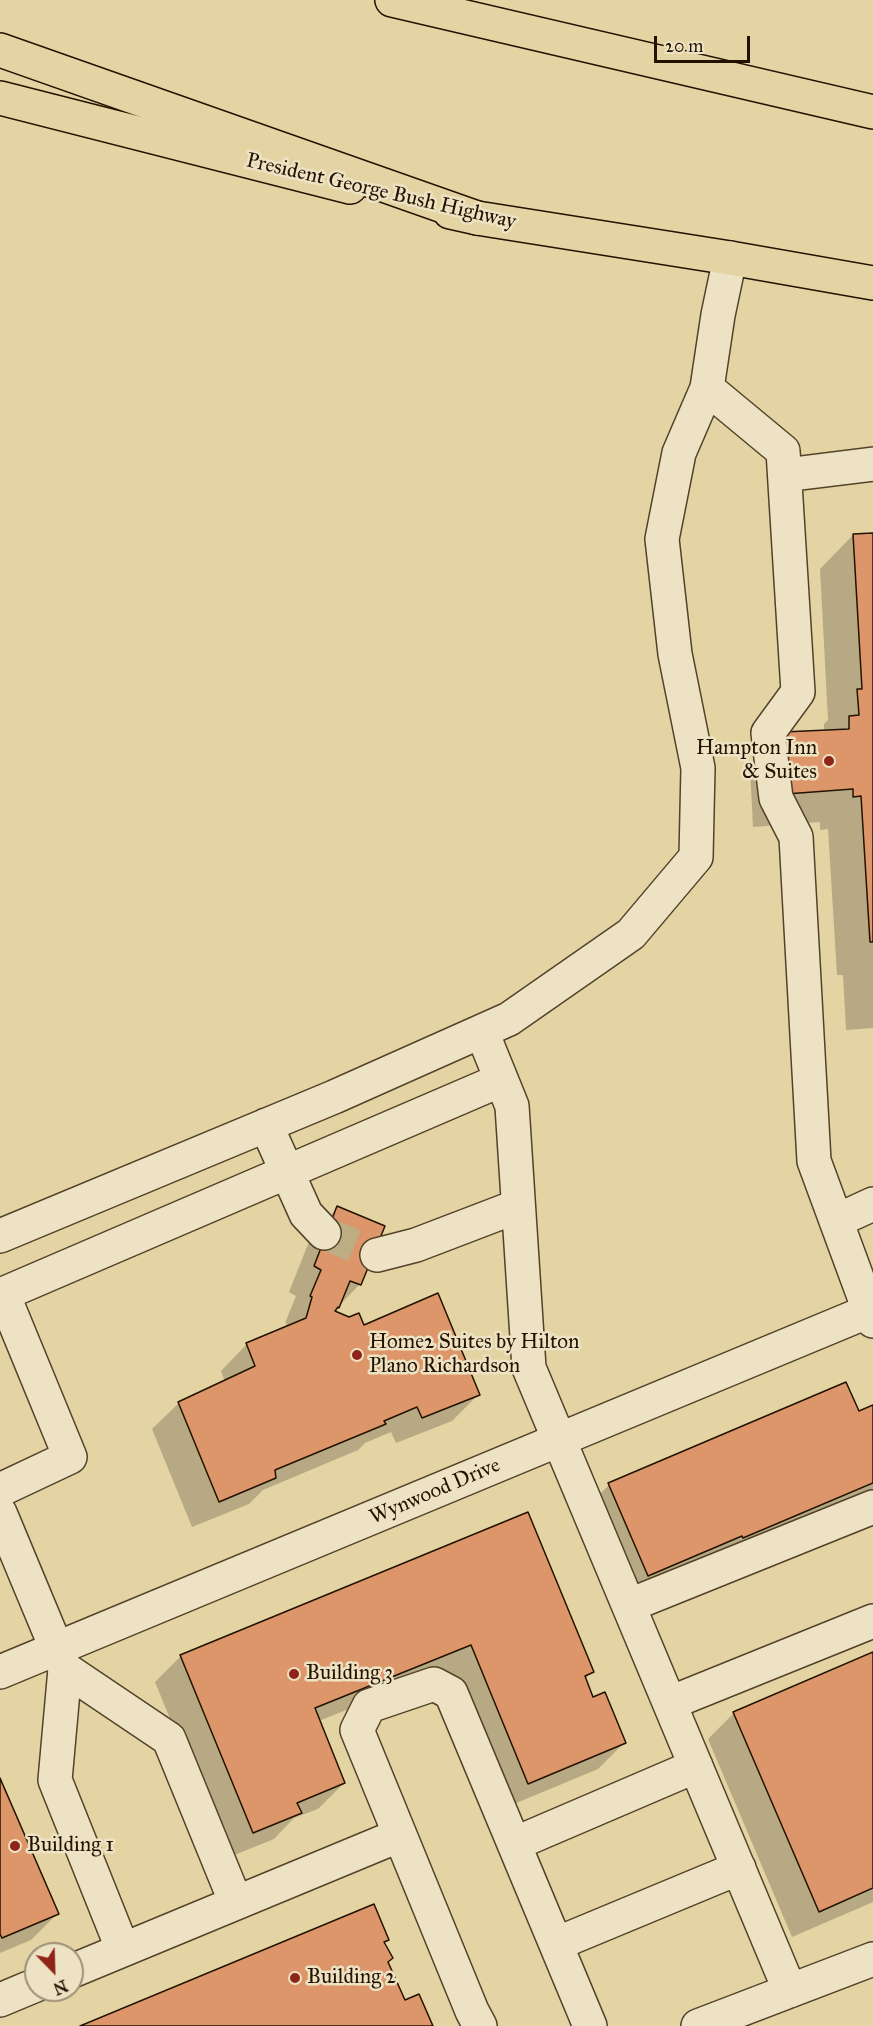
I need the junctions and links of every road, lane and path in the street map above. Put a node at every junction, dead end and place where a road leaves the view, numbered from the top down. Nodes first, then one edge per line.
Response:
1 (392, 0) edge
2 (0, 50) edge
3 (0, 98) edge
4 (873, 112) edge
5 (477, 218) junction
6 (730, 258) junction
7 (873, 283) edge
8 (707, 388) junction
9 (873, 464) edge
10 (785, 475) junction
11 (482, 1032) junction
12 (501, 1080) junction
13 (266, 1125) junction
14 (287, 1173) junction
15 (873, 1204) edge
16 (518, 1206) junction
17 (836, 1221) junction
18 (324, 1233) tunnel mouth
19 (0, 1236) edge
20 (377, 1255) tunnel mouth
21 (871, 1316) edge
22 (560, 1440) junction
23 (0, 1490) edge
24 (873, 1507) edge
25 (0, 1513) edge
26 (630, 1605) junction
27 (873, 1621) edge
28 (60, 1659) junction
29 (0, 1672) edge
30 (670, 1703) junction
31 (696, 1766) junction
32 (400, 1835) junction
33 (514, 1844) junction
34 (739, 1868) junction
35 (236, 1903) junction
36 (556, 1944) junction
37 (123, 1950) junction
38 (873, 1959) edge
39 (84, 1966) edge
40 (24, 1990) edge
41 (790, 1991) junction
42 (0, 2000) edge
43 (480, 2026) edge
44 (590, 2026) edge
45 (698, 2026) edge

1 - 4 main road
2 - 5 main road
3 - 5 main road, President George Bush Highway
5 - 6 main road, President George Bush Highway
6 - 7 main road, President George Bush Highway
6 - 8 street
8 - 10 street
8 - 11 street
9 - 10 street
10 - 17 street
11 - 12 street
11 - 13 street
12 - 14 street
12 - 16 street
13 - 14 street
13 - 19 street
14 - 18 street
14 - 23 street
15 - 17 street
16 - 20 street
16 - 22 street
17 - 21 street
21 - 22 street, Wynwood Drive
22 - 26 street
22 - 28 street, Wynwood Drive
24 - 26 street
25 - 28 street
26 - 30 street
27 - 30 street
28 - 29 street, Wynwood Drive
28 - 35 street
28 - 37 street
30 - 31 street
31 - 33 street
31 - 34 street
32 - 33 street
32 - 35 street
32 - 43 street
33 - 36 street
34 - 36 street
34 - 41 street
35 - 37 street
36 - 44 street
37 - 39 street
38 - 41 street
40 - 42 street
41 - 45 street

